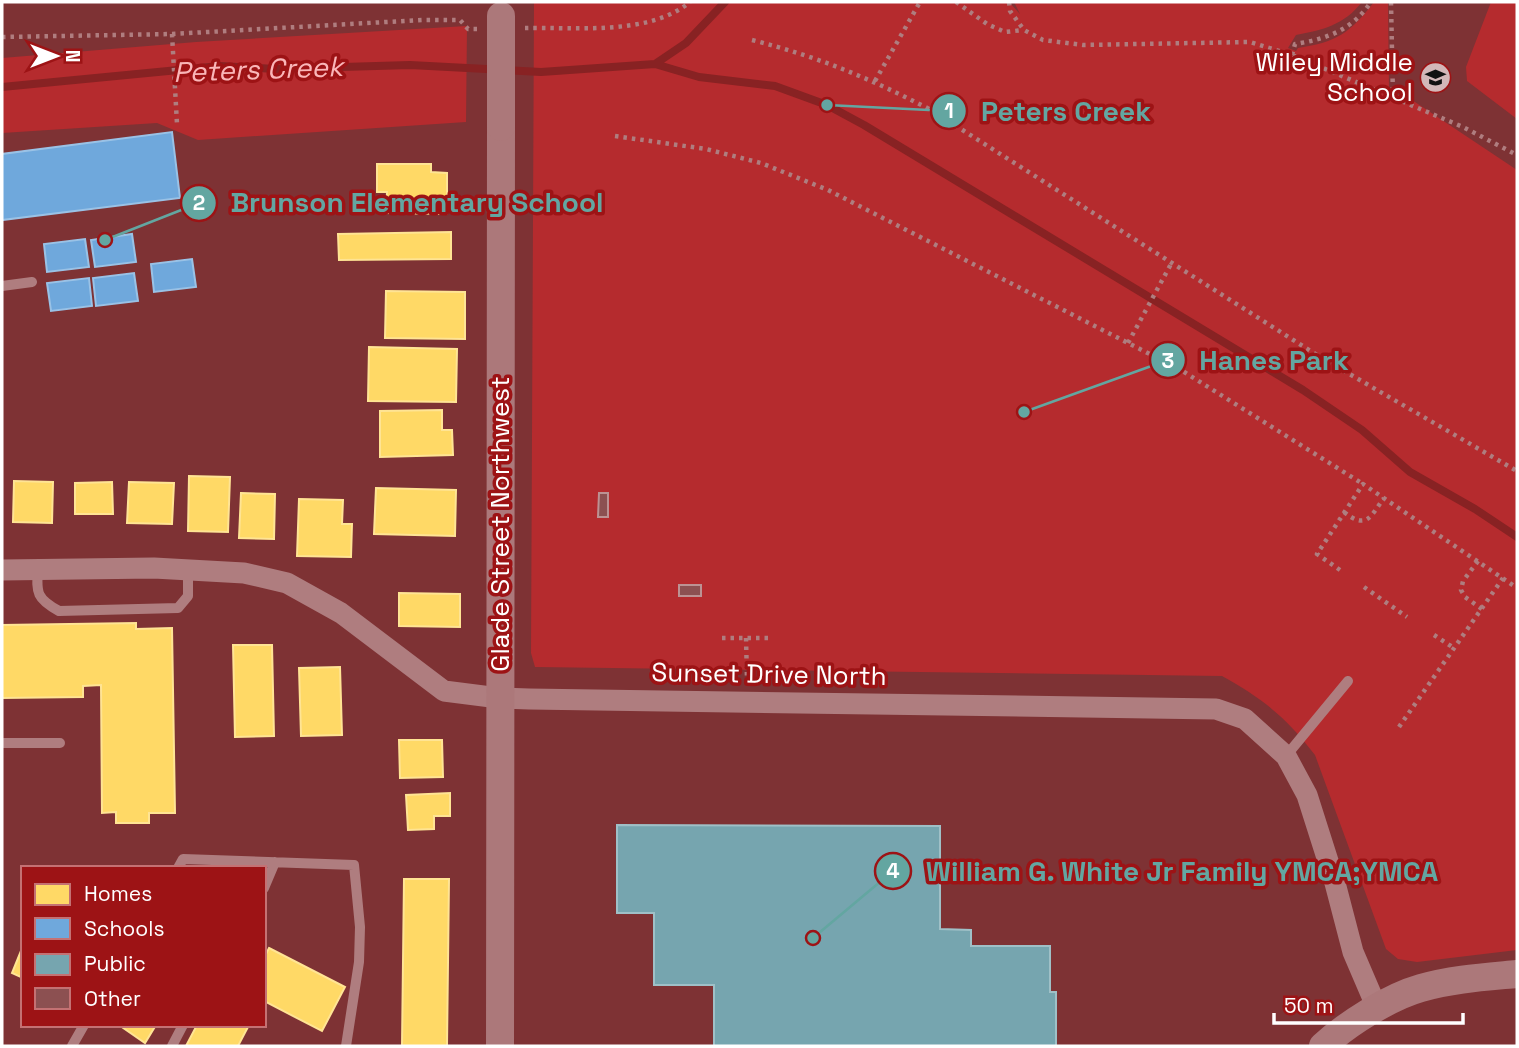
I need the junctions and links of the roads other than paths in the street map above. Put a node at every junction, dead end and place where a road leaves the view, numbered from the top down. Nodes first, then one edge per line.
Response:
1 (501, 15) edge
2 (32, 282) dead end
3 (2, 286) edge
4 (38, 569) junction
5 (2, 570) edge
6 (188, 570) junction
7 (1348, 681) dead end
8 (499, 698) junction
9 (2, 743) edge
10 (60, 743) dead end
11 (1286, 756) junction
12 (275, 862) junction
13 (179, 866) edge
14 (266, 883) edge
15 (1517, 974) edge
16 (1377, 1008) junction
17 (83, 1027) edge
18 (182, 1027) edge
19 (72, 1046) edge
20 (172, 1046) edge
21 (346, 1046) edge
22 (500, 1046) edge
23 (1323, 1046) edge

1 - 8 street, Glade Street Northwest, bridge
2 - 3 lane
4 - 5 street, Sunset Drive North
4 - 6 street, Sunset Drive North
4 - 6 lane
6 - 8 street, Sunset Drive North
7 - 11 lane
8 - 11 street, Sunset Drive North
8 - 22 street, Glade Street Northwest
9 - 10 lane
11 - 16 street, Sunset Drive North
12 - 13 lane
12 - 14 lane
12 - 21 lane
15 - 16 street
16 - 23 street
17 - 19 lane
18 - 20 lane

